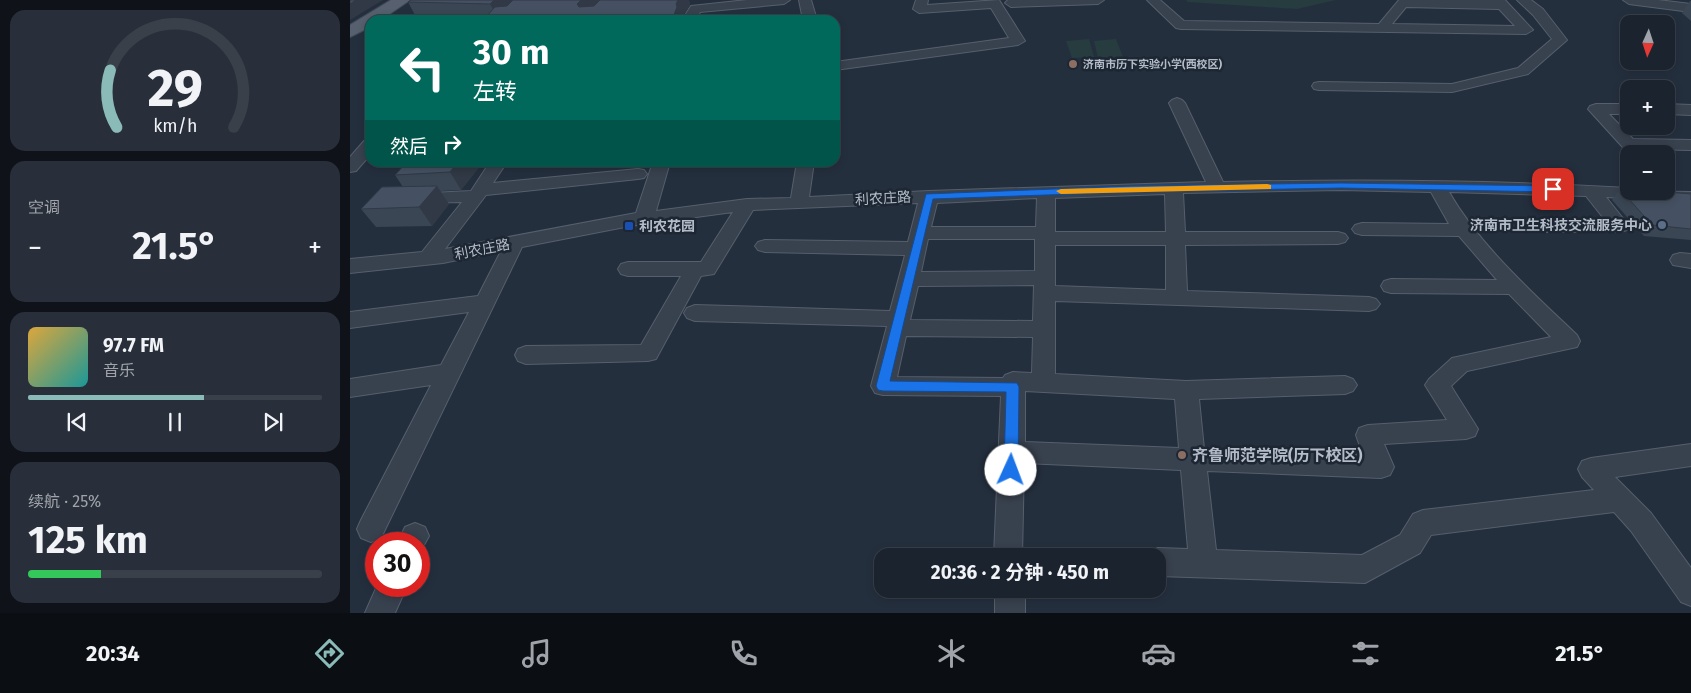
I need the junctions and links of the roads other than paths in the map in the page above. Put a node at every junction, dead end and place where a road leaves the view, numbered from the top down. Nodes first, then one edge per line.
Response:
1 (402, 0) edge
2 (414, 0) edge
3 (784, 0) edge
4 (805, 0) edge
5 (922, 0) edge
6 (1098, 0) edge
7 (1153, 0) edge
8 (1523, 0) edge
9 (1628, 0) edge
10 (1643, 1) edge
11 (993, 2) edge
12 (1500, 2) edge
13 (1012, 3) dead end
14 (1691, 8) edge
15 (378, 15) edge
16 (391, 15) edge
17 (692, 15) edge
18 (806, 15) edge
19 (365, 23) edge
20 (1383, 27) junction
21 (365, 31) edge
22 (350, 32) edge
23 (350, 41) edge
24 (840, 65) edge
25 (1319, 86) dead end
26 (1177, 103) dead end
27 (1620, 109) edge
28 (1675, 109) edge
29 (1691, 110) edge
30 (1620, 134) edge
31 (1621, 135) edge
32 (1630, 145) edge
33 (1691, 145) edge
34 (1675, 146) edge
35 (365, 150) edge
36 (350, 167) edge
37 (496, 167) edge
38 (660, 167) edge
39 (805, 167) edge
40 (638, 174) dead end
41 (1216, 187) junction
42 (1438, 187) junction
43 (1174, 188) junction
44 (1590, 191) junction
45 (1046, 192) junction
46 (478, 193) junction
47 (1683, 195) edge
48 (929, 196) junction
49 (397, 199) edge
50 (799, 202) junction
51 (747, 204) junction
52 (644, 218) junction
53 (1532, 226) dead end
54 (1362, 229) dead end
55 (1464, 230) junction
56 (1046, 236) junction
57 (1175, 238) junction
58 (1338, 238) dead end
59 (918, 241) junction
60 (513, 246) dead end
61 (765, 246) dead end
62 (428, 258) junction
63 (350, 266) edge
64 (628, 269) dead end
65 (695, 269) junction
66 (909, 279) junction
67 (1045, 286) junction
68 (1391, 286) dead end
69 (1515, 288) junction
70 (1177, 298) junction
71 (485, 302) junction
72 (1370, 304) dead end
73 (695, 313) dead end
74 (350, 320) edge
75 (898, 323) junction
76 (1044, 329) junction
77 (526, 355) dead end
78 (450, 373) junction
79 (1043, 378) dead end
80 (1345, 385) dead end
81 (1013, 387) junction
82 (350, 388) edge
83 (1186, 390) junction
84 (1012, 452) junction
85 (1691, 456) edge
86 (1192, 459) junction
87 (1619, 499) junction
88 (371, 529) dead end
89 (1009, 548) edge
90 (1166, 562) edge
91 (1203, 563) junction
92 (1691, 592) edge
93 (387, 597) edge
94 (1010, 598) edge
95 (380, 613) edge
96 (1010, 613) edge

1 - 15 main road
2 - 16 main road
3 - 17 street
4 - 18 street
5 - 11 street
6 - 13 street
7 - 20 street
8 - 25 street
9 - 10 street
10 - 14 street
11 - 24 street
12 - 20 street
12 - 20 street
19 - 22 main road
21 - 23 main road
26 - 41 street
27 - 30 street
28 - 29 street
31 - 32 street
33 - 34 street
35 - 36 street
37 - 46 street
38 - 52 street
39 - 50 street
40 - 46 street
41 - 42 street, 利农庄路
41 - 43 street, 利农庄路
42 - 44 street, 利农庄路
42 - 55 street
43 - 45 street, 利农庄路
43 - 57 street
44 - 47 street, 利农庄路
44 - 53 street
45 - 48 street, 利农庄路
45 - 56 street
46 - 49 street
46 - 62 street
48 - 50 street, 利农庄路
48 - 59 street
50 - 51 street, 利农庄路
51 - 52 street, 利农庄路
51 - 65 street
52 - 62 street, 利农庄路
54 - 55 street
55 - 69 street
56 - 57 street
56 - 59 street
56 - 67 street
57 - 58 street
57 - 70 street
59 - 61 street
59 - 66 street
60 - 71 street
62 - 63 street, 利农庄路
64 - 65 street
65 - 77 street
66 - 67 street
66 - 75 street
67 - 70 street
67 - 76 street
68 - 69 street
69 - 86 street
70 - 72 street
71 - 74 street
71 - 78 street
73 - 75 street
75 - 76 street
75 - 81 street
76 - 79 street
78 - 82 street
78 - 88 street
80 - 83 street
81 - 83 street
81 - 84 street
83 - 86 street
84 - 86 street
84 - 89 street
85 - 87 street
86 - 91 street
87 - 91 street
87 - 92 street
90 - 91 street
93 - 95 street
94 - 96 street

